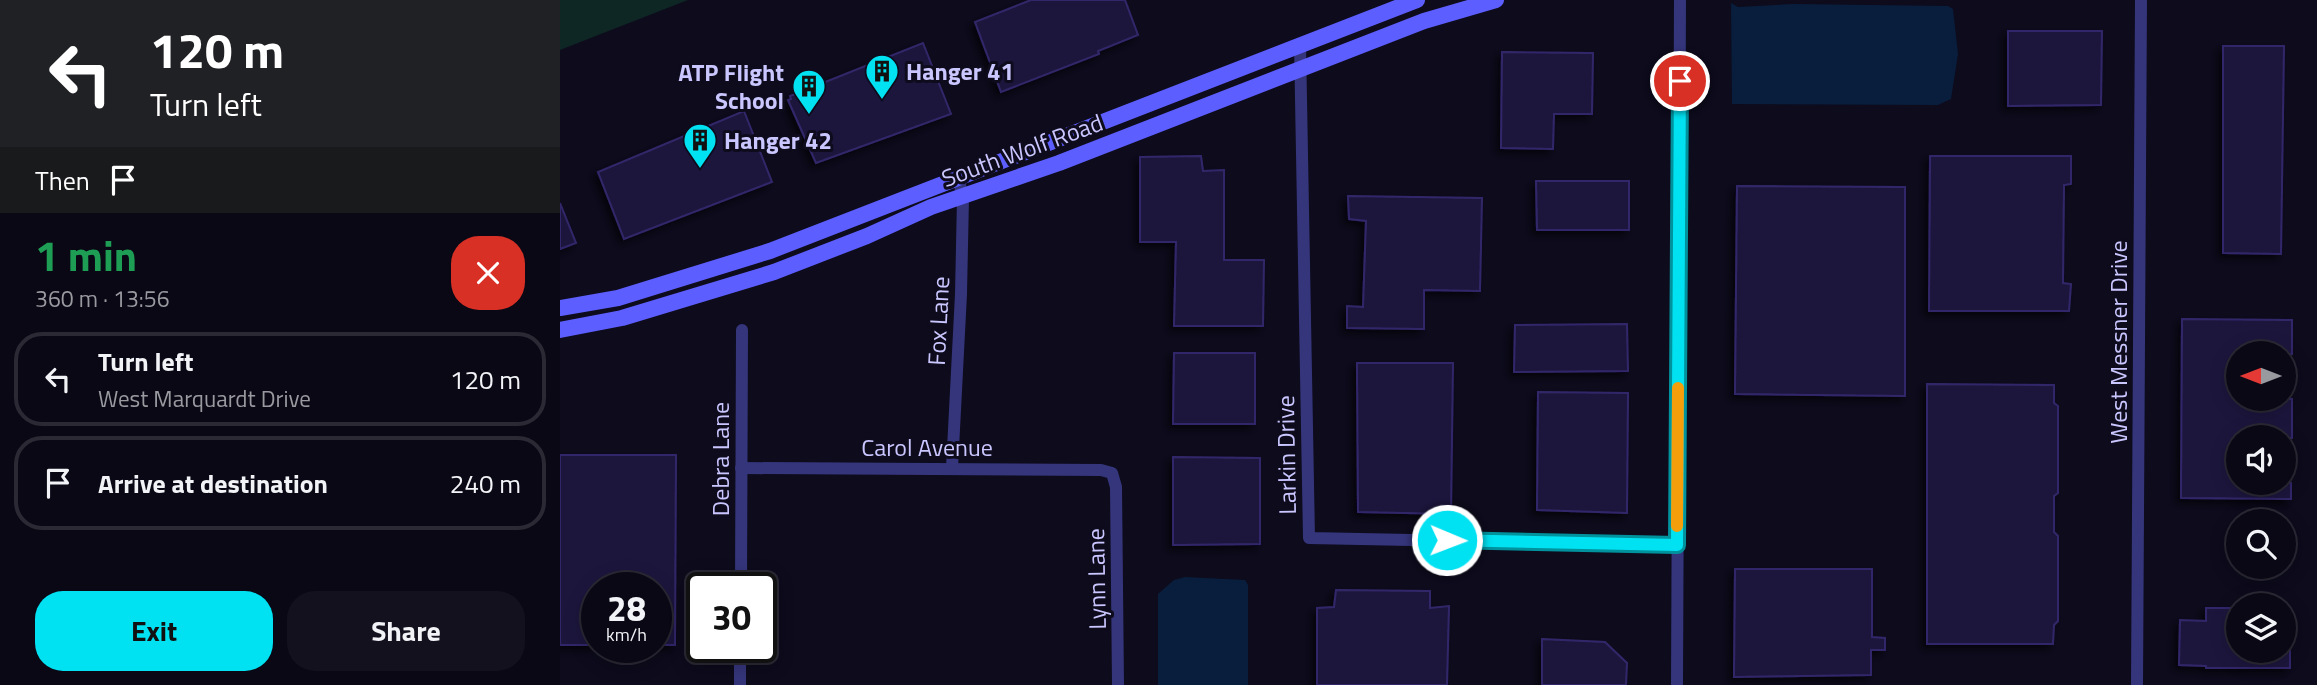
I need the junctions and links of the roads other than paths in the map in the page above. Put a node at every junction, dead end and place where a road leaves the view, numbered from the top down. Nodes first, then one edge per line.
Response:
1 (1417, 0) edge
2 (1496, 0) edge
3 (1680, 0) edge
4 (2141, 0) edge
5 (1300, 44) junction
6 (1300, 68) junction
7 (958, 177) junction
8 (963, 198) junction
9 (560, 309) edge
10 (560, 330) edge
11 (742, 330) dead end
12 (741, 468) junction
13 (952, 468) junction
14 (1112, 473) joint
15 (1677, 545) junction
16 (741, 572) edge
17 (740, 663) edge
18 (740, 685) edge
19 (1118, 685) edge
20 (1677, 685) edge
21 (2137, 685) edge

1 - 5 main road, South Wolf Road
2 - 6 main road, South Wolf Road
3 - 15 street
4 - 21 street, West Messner Drive
5 - 6 street, Larkin Drive
5 - 7 main road, South Wolf Road
6 - 8 main road, South Wolf Road
6 - 15 street, Larkin Drive
7 - 8 street, Fox Lane
7 - 9 main road, South Wolf Road
8 - 10 main road, South Wolf Road
8 - 13 street, Fox Lane
11 - 12 street, Debra Lane
12 - 13 street, Carol Avenue
12 - 16 street, Debra Lane
13 - 14 street, Carol Avenue
14 - 19 street, Lynn Lane
15 - 20 street
17 - 18 street

